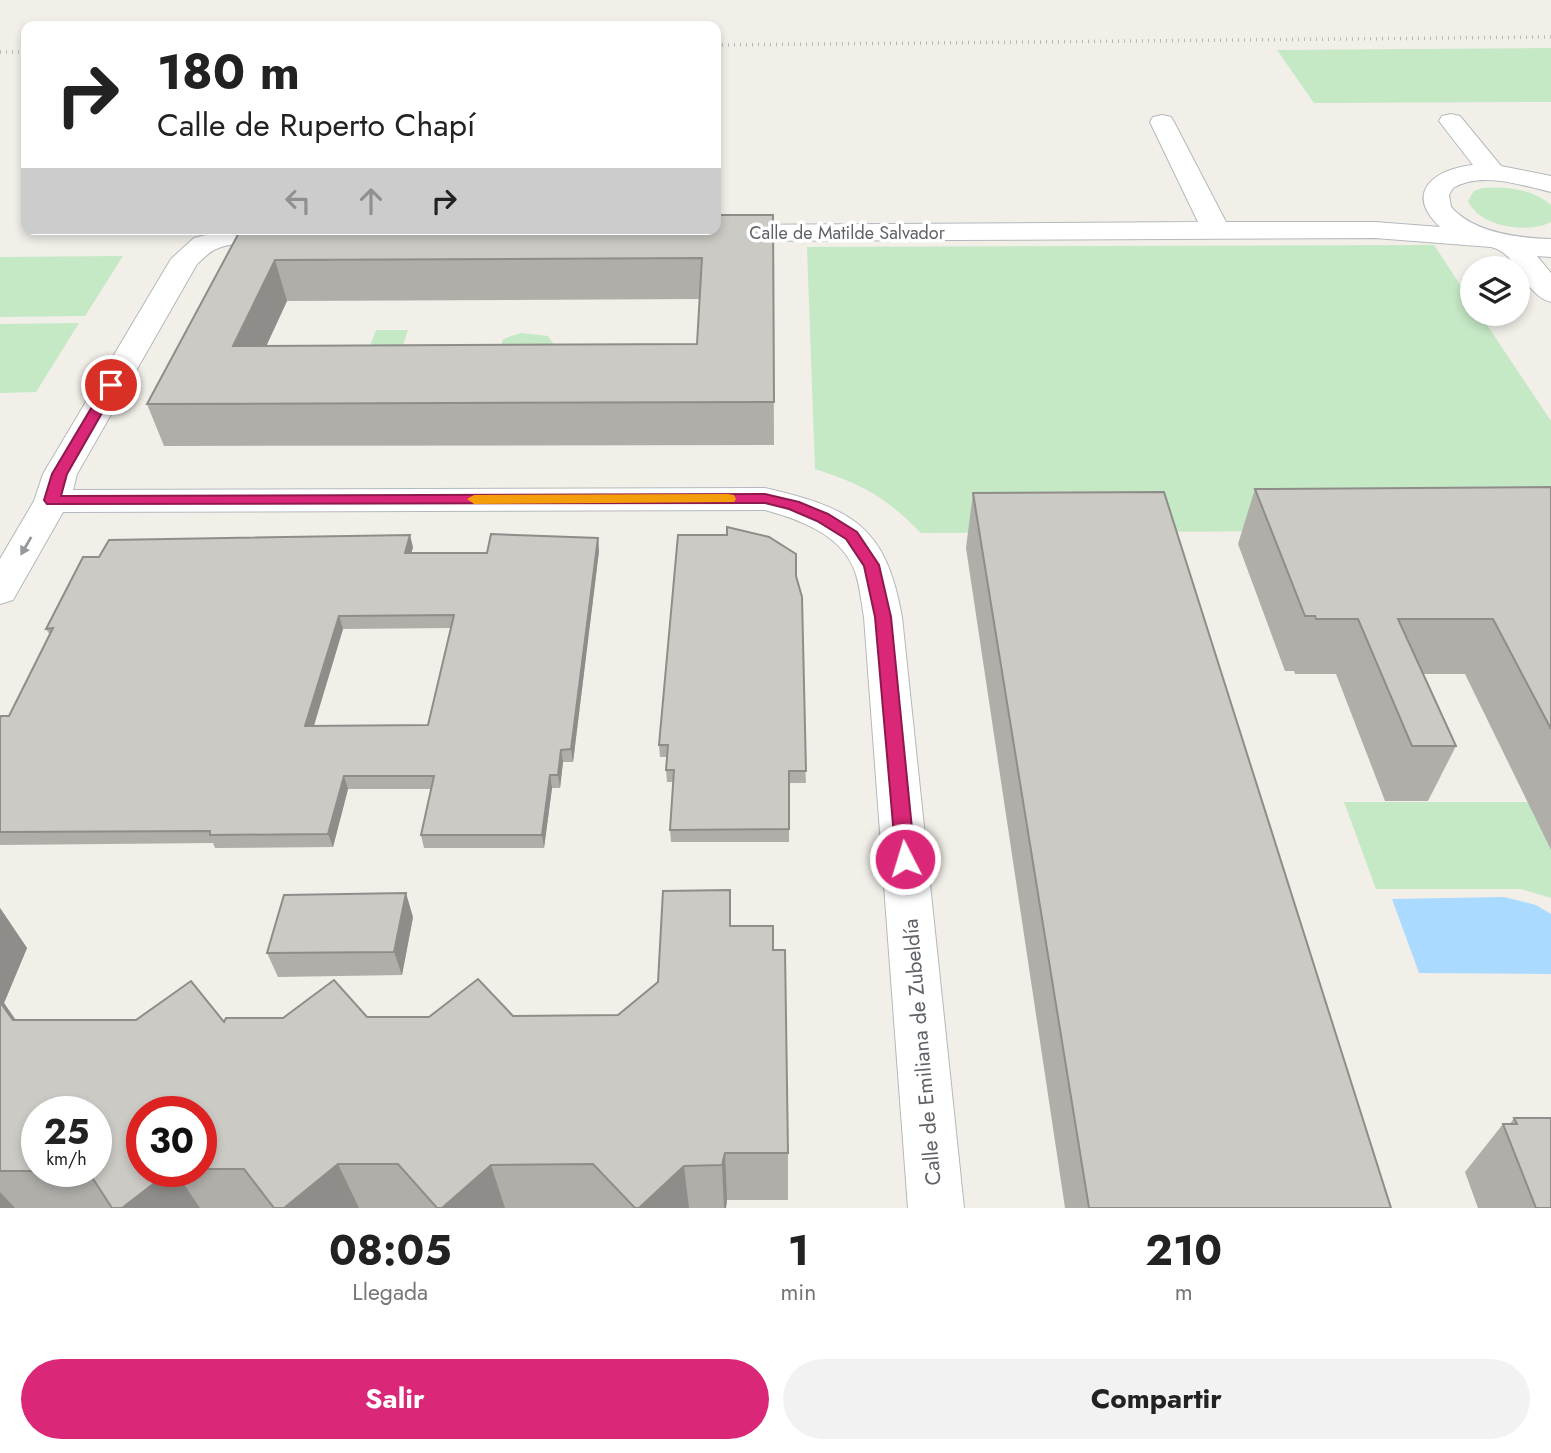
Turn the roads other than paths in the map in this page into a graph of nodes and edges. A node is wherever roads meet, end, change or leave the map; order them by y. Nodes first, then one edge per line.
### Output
1 (1451, 121) dead end
2 (1162, 122) dead end
3 (1492, 172) junction
4 (1551, 184) edge
5 (1436, 203) junction
6 (1375, 230) junction
7 (1216, 231) junction
8 (721, 233) edge
9 (315, 235) edge
10 (1503, 243) junction
11 (1551, 248) edge
12 (1551, 293) edge
13 (52, 500) junction
14 (0, 591) edge
15 (936, 1208) edge

1 - 3 street
2 - 7 street
3 - 4 street
3 - 5 street, Calle de Matilde Salvador
5 - 6 street, Calle de Matilde Salvador
5 - 10 street
6 - 7 street, Calle de Matilde Salvador
6 - 10 street, Calle de Matilde Salvador
7 - 8 street, Calle de Matilde Salvador
9 - 13 street
10 - 11 street, Calle de Matilde Salvador
10 - 12 street
13 -> 14 street
13 - 15 street, Calle de Emiliana de Zubeldía

